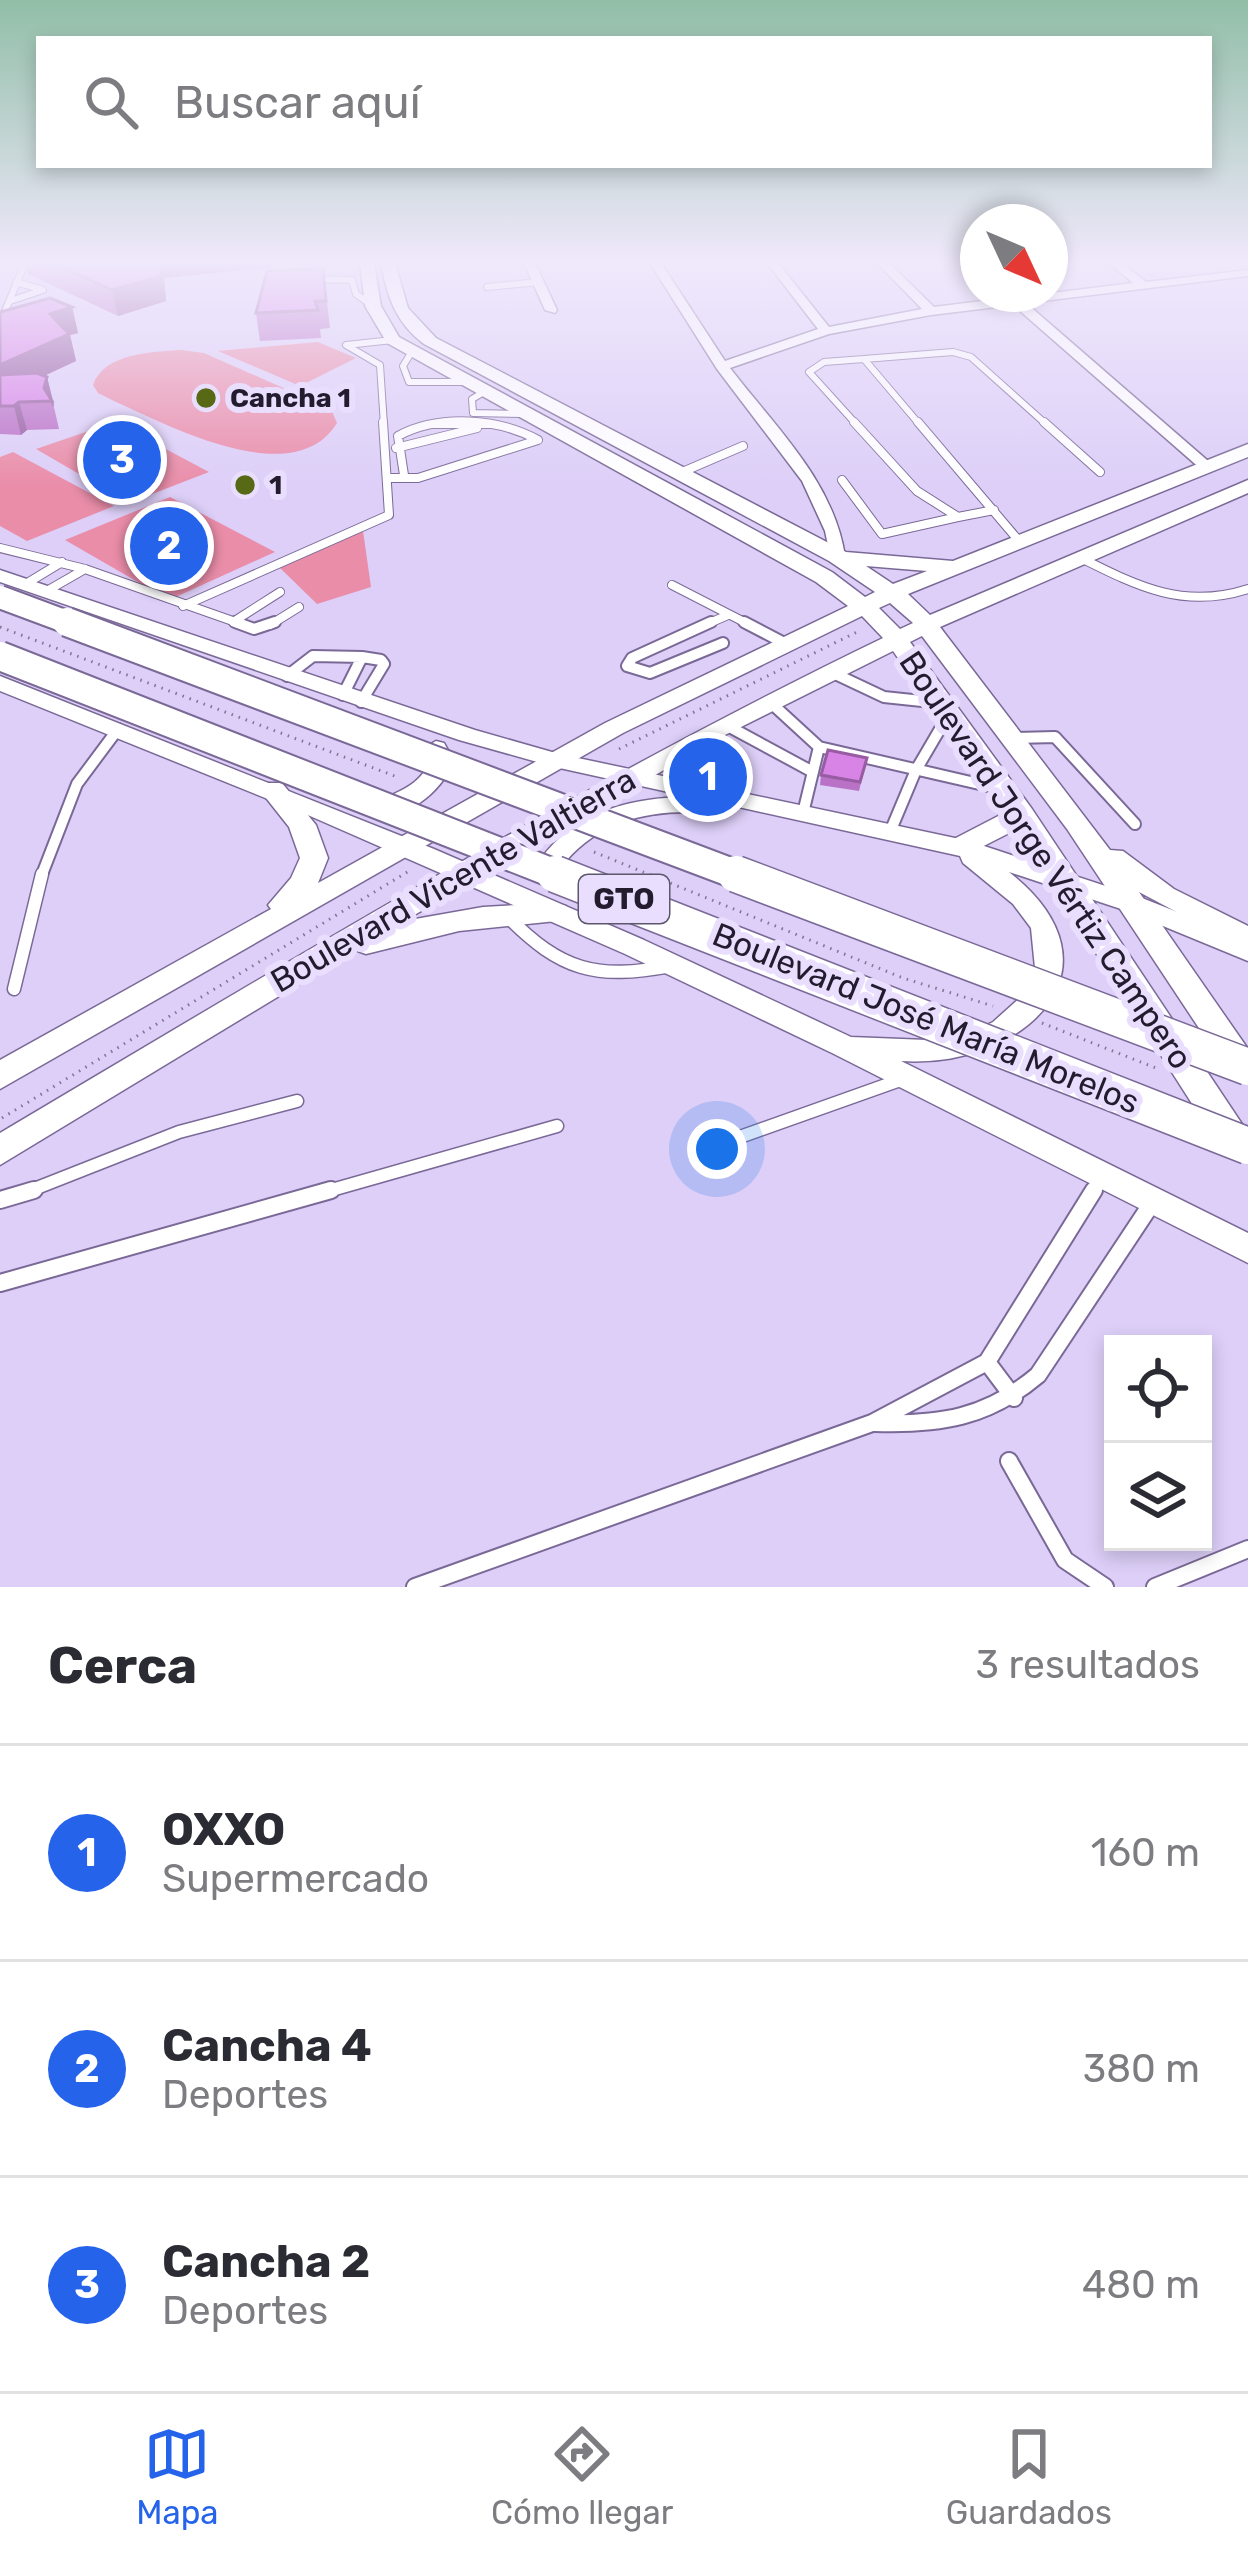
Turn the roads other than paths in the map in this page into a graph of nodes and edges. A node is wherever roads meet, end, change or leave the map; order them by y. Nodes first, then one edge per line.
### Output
1 (391, 337) edge
2 (425, 337) edge
3 (703, 337) edge
4 (808, 337) edge
5 (1057, 337) edge
6 (393, 340) junction
7 (864, 359) junction
8 (722, 366) junction
9 (527, 416) junction
10 (499, 423) junction
11 (743, 446) dead end
12 (400, 447) junction
13 (386, 450) junction
14 (1248, 450) edge
15 (1207, 467) junction
16 (1100, 472) dead end
17 (680, 473) junction
18 (404, 476) junction
19 (390, 478) junction
20 (842, 480) dead end
21 (1248, 486) edge
22 (994, 509) junction
23 (958, 517) junction
24 (770, 520) junction
25 (749, 537) junction
26 (1019, 541) junction
27 (0, 548) edge
28 (836, 556) junction
29 (1079, 557) junction
30 (62, 562) junction
31 (957, 567) junction
32 (85, 569) junction
33 (0, 576) edge
34 (672, 585) dead end
35 (1248, 589) edge
36 (23, 592) edge
37 (280, 592) dead end
38 (894, 592) junction
39 (976, 601) junction
40 (183, 606) junction
41 (864, 606) junction
42 (299, 607) dead end
43 (728, 615) junction
44 (233, 622) junction
45 (926, 626) junction
46 (898, 641) junction
47 (723, 643) dead end
48 (785, 644) junction
49 (0, 656) edge
50 (362, 657) junction
51 (954, 663) junction
52 (838, 669) junction
53 (922, 673) junction
54 (287, 676) junction
55 (0, 683) edge
56 (361, 702) junction
57 (770, 702) junction
58 (947, 708) junction
59 (118, 729) junction
60 (712, 731) junction
61 (1012, 738) junction
62 (819, 747) junction
63 (555, 760) junction
64 (916, 770) junction
65 (813, 772) junction
66 (635, 774) junction
67 (272, 789) junction
68 (1004, 789) junction
69 (726, 795) junction
70 (306, 805) junction
71 (794, 812) junction
72 (1022, 814) junction
73 (1077, 823) junction
74 (1135, 824) dead end
75 (890, 832) junction
76 (402, 846) junction
77 (960, 847) junction
78 (465, 872) junction
79 (1059, 878) junction
80 (1132, 904) junction
81 (555, 913) junction
82 (505, 914) junction
83 (249, 933) junction
84 (602, 936) junction
85 (1248, 939) edge
86 (1248, 951) edge
87 (316, 959) junction
88 (671, 966) junction
89 (14, 989) dead end
90 (842, 1045) junction
91 (1248, 1071) edge
92 (0, 1076) edge
93 (906, 1078) junction
94 (297, 1101) dead end
95 (557, 1126) dead end
96 (737, 1138) dead end
97 (1248, 1146) edge
98 (5, 1148) edge
99 (1248, 1162) edge
100 (1102, 1177) junction
101 (0, 1200) edge
102 (1152, 1202) junction
103 (1248, 1249) edge
104 (0, 1283) edge
105 (986, 1362) junction
106 (1014, 1398) junction
107 (872, 1423) junction
108 (1009, 1461) dead end
109 (1248, 1549) edge
110 (415, 1587) edge
111 (1105, 1587) edge
112 (1155, 1587) edge

1 - 6 main road, Boulevard Jorge Vértiz Campero
2 - 17 main road, Boulevard Jorge Vértiz Campero
3 - 8 street
4 - 8 street
5 - 15 street
6 - 9 main road, Boulevard Jorge Vértiz Campero
6 - 13 lane
7 - 16 lane
7 - 22 lane
7 - 23 lane
8 - 28 street
9 - 10 lane
9 - 25 main road, Boulevard Jorge Vértiz Campero
10 - 12 lane
10 - 12 lane
10 - 18 lane
11 - 17 lane
12 - 13 lane
12 - 18 lane
13 - 19 lane
14 - 15 main road, Boulevard Vicente Valtierra
15 - 26 main road, Boulevard Vicente Valtierra
17 - 24 main road, Boulevard Jorge Vértiz Campero
18 - 19 lane
19 - 40 lane
20 - 23 lane
21 - 29 main road, Boulevard Vicente Valtierra
22 - 23 lane
22 - 26 lane
24 - 25 main road
24 - 28 main road, Boulevard Jorge Vértiz Campero
25 - 41 main road, Boulevard Jorge Vértiz Campero
26 - 31 main road, Boulevard Vicente Valtierra
27 - 30 lane
28 - 31 main road
28 - 38 main road, Boulevard Jorge Vértiz Campero
29 - 35 lane
29 - 39 main road, Boulevard Vicente Valtierra
30 - 32 lane
30 - 36 lane
31 - 38 main road, Boulevard Vicente Valtierra
32 - 36 lane
32 - 40 lane
33 - 36 street
34 - 43 lane
36 - 54 street
36 - 91 main road, Boulevard José María Morelos / GTO, bridge
37 - 44 lane
38 - 41 main road, Boulevard Vicente Valtierra
38 - 45 main road, Boulevard Jorge Vértiz Campero
39 - 45 main road, Boulevard Vicente Valtierra
39 - 51 main road
40 - 44 lane
41 - 46 main road, Boulevard Jorge Vértiz Campero
41 - 48 main road, Boulevard Vicente Valtierra
42 - 44 lane
43 - 47 lane
43 - 48 lane
45 - 46 main road, Boulevard Vicente Valtierra
45 - 51 main road, Boulevard Jorge Vértiz Campero
46 - 52 main road, Boulevard Vicente Valtierra
46 - 53 main road, Boulevard Jorge Vértiz Campero
48 - 63 main road, Boulevard Vicente Valtierra
49 - 97 main road, Boulevard José María Morelos / GTO, bridge
50 - 54 lane
50 - 56 lane
50 - 56 lane
51 - 61 main road, Boulevard Jorge Vértiz Campero
52 - 53 main road
52 - 57 main road, Boulevard Vicente Valtierra
52 - 58 lane
53 - 58 main road, Boulevard Jorge Vértiz Campero
54 - 56 street
55 - 59 street
56 - 63 street
56 - 70 street
57 - 60 main road, Boulevard Vicente Valtierra
57 - 62 lane
58 - 64 lane
58 - 68 main road, Boulevard Jorge Vértiz Campero
59 - 67 street
59 - 89 lane
60 - 65 lane
60 - 66 main road, Boulevard Vicente Valtierra
60 - 69 main road
61 - 73 main road, Boulevard Jorge Vértiz Campero
61 - 74 lane
62 - 64 lane
62 - 65 lane
63 - 66 street
63 - 76 main road, Boulevard Vicente Valtierra
64 - 68 lane
64 - 75 lane
65 - 71 lane
66 - 69 street
66 - 78 main road, Boulevard Vicente Valtierra
67 - 70 street
67 - 83 main road
68 - 72 main road, Boulevard Jorge Vértiz Campero
69 - 71 street
70 - 76 street
71 - 75 street
71 - 84 street
72 - 77 main road
72 - 79 main road, Boulevard Jorge Vértiz Campero
73 - 80 main road, Boulevard Jorge Vértiz Campero
73 - 85 main road
75 - 77 street
76 - 78 street
76 - 83 main road, Boulevard Vicente Valtierra
77 - 79 street
77 - 90 street
78 - 81 street
78 - 87 main road, Boulevard Vicente Valtierra
79 - 80 street
79 - 99 main road, Boulevard Jorge Vértiz Campero
80 - 86 street
80 - 91 main road, Boulevard Jorge Vértiz Campero
81 - 82 main road
81 - 84 street
82 - 87 main road
82 - 88 lane
83 - 92 main road, Boulevard Vicente Valtierra
84 - 88 street
87 - 98 main road, Boulevard Vicente Valtierra
88 - 90 street
90 - 93 street
93 - 96 lane
93 - 100 street
94 - 101 lane
95 - 104 lane
100 - 102 street
100 - 105 lane
102 - 103 street
102 - 106 lane
105 - 106 lane
105 - 107 lane
106 - 107 lane
107 - 110 lane
108 - 111 lane
109 - 112 lane

